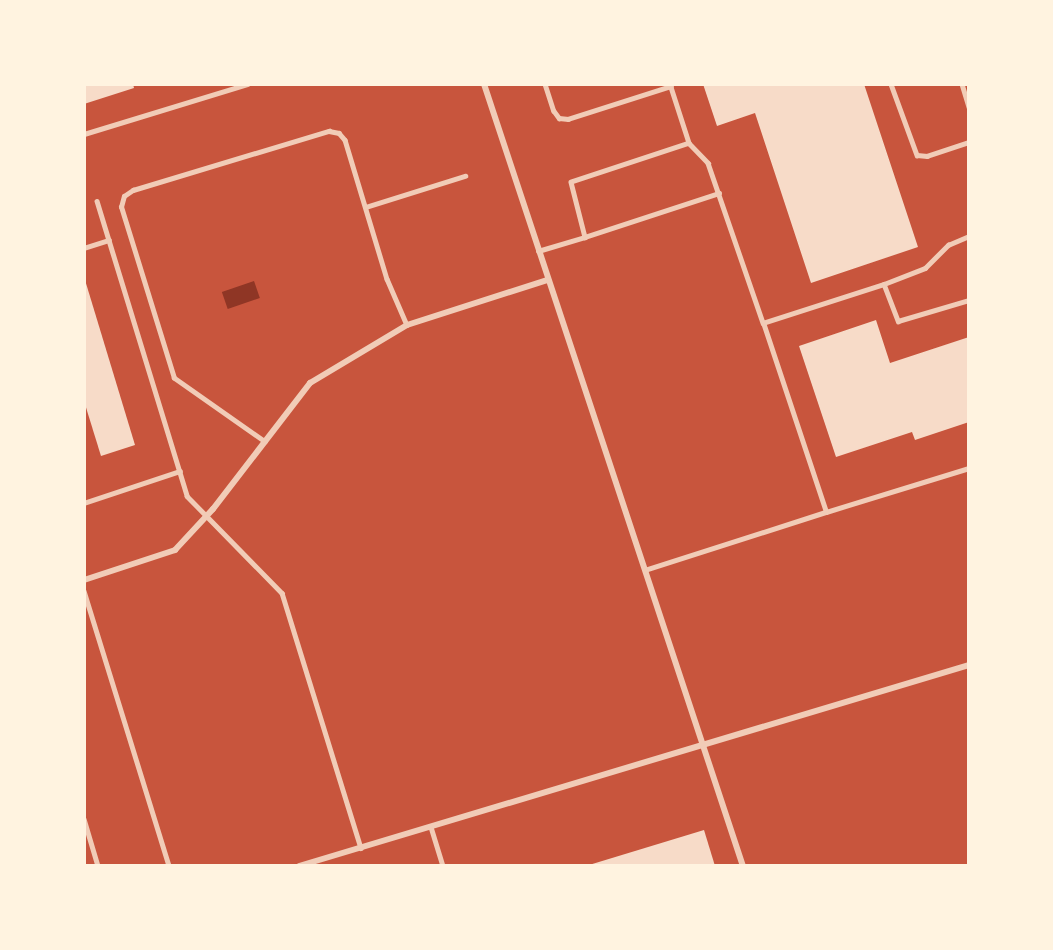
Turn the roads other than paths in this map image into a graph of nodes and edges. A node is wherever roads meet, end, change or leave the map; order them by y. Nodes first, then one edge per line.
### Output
1 (248, 84) edge
2 (484, 84) edge
3 (545, 84) edge
4 (891, 84) edge
5 (962, 84) edge
6 (670, 85) edge
7 (969, 107) edge
8 (84, 134) edge
9 (689, 142) junction
10 (969, 142) edge
11 (465, 176) dead end
12 (719, 193) junction
13 (97, 201) dead end
14 (366, 207) junction
15 (969, 236) edge
16 (585, 237) junction
17 (109, 240) junction
18 (84, 248) edge
19 (538, 251) junction
20 (547, 280) junction
21 (884, 284) junction
22 (969, 300) edge
23 (763, 323) junction
24 (407, 325) junction
25 (265, 442) junction
26 (969, 468) edge
27 (180, 471) junction
28 (84, 503) edge
29 (826, 512) junction
30 (207, 516) junction
31 (645, 570) junction
32 (84, 580) edge
33 (84, 591) edge
34 (969, 665) edge
35 (704, 746) junction
36 (84, 819) edge
37 (431, 827) junction
38 (361, 848) junction
39 (98, 866) edge
40 (169, 866) edge
41 (299, 866) edge
42 (443, 866) edge
43 (743, 866) edge

1 - 8 lane
2 - 19 street
3 - 6 lane
4 - 10 lane
5 - 7 lane
6 - 9 lane
9 - 12 lane
9 - 16 lane
11 - 14 lane
12 - 16 lane
12 - 23 lane
13 - 17 lane
14 - 24 lane
14 - 25 lane
15 - 21 lane
16 - 19 lane
17 - 18 lane
17 - 27 lane
19 - 20 street
20 - 24 street
20 - 31 street
21 - 22 lane
21 - 23 lane
23 - 29 lane
24 - 25 street
25 - 30 street
26 - 29 lane
27 - 28 lane
27 - 30 lane
29 - 31 lane
30 - 32 street
30 - 38 lane
31 - 35 street
33 - 40 lane
34 - 35 street
35 - 37 street
35 - 43 street
36 - 39 lane
37 - 38 street
37 - 42 lane
38 - 41 street

